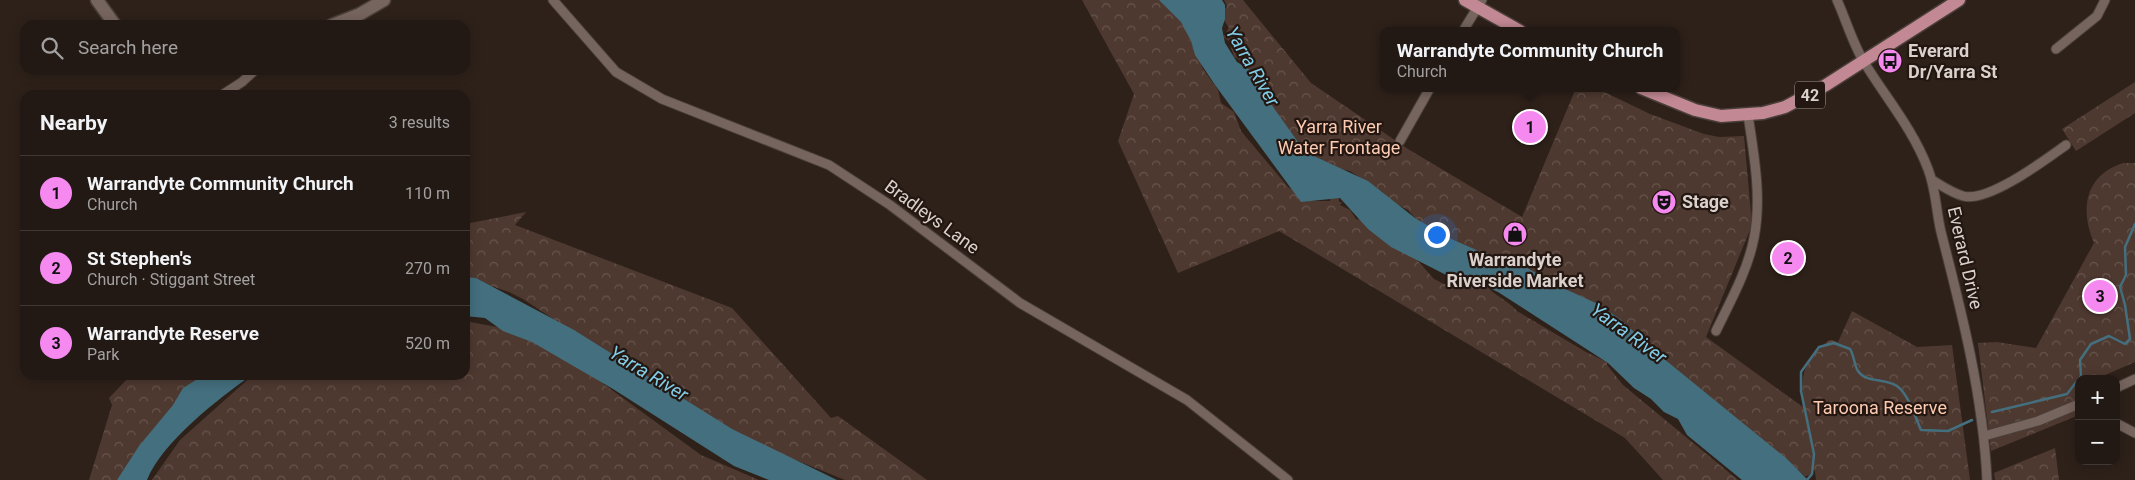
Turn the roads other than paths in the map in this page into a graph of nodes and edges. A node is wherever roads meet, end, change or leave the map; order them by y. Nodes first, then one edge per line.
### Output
1 (97, 0) edge
2 (384, 0) edge
3 (552, 0) edge
4 (1465, 0) edge
5 (1837, 0) edge
6 (1959, 0) edge
7 (2105, 0) edge
8 (1479, 4) edge
9 (111, 20) edge
10 (345, 20) edge
11 (1465, 27) edge
12 (1514, 27) edge
13 (2056, 49) dead end
14 (1863, 61) junction
15 (250, 75) edge
16 (230, 90) edge
17 (1428, 92) edge
18 (1651, 92) edge
19 (1748, 115) junction
20 (1400, 141) dead end
21 (2066, 145) dead end
22 (1932, 180) junction
23 (1716, 331) dead end
24 (2135, 379) edge
25 (2120, 386) edge
26 (2075, 406) edge
27 (2120, 425) edge
28 (2135, 433) edge
29 (1984, 436) junction
30 (1288, 480) edge
31 (1987, 480) edge

1 - 9 main road
2 - 10 main road
3 - 30 street, Bradleys Lane
4 - 8 main road
5 - 14 street, Everard Drive
6 - 14 main road, 42
7 - 13 street
8 - 11 street
8 - 12 main road
14 - 19 main road, 42
14 - 22 street, Everard Drive
15 - 16 street
17 - 20 street
18 - 19 main road, 42
19 - 23 street
21 - 22 street
22 - 29 street, Everard Drive
24 - 25 street
26 - 29 street
27 - 28 street
29 - 31 street, Everard Drive

